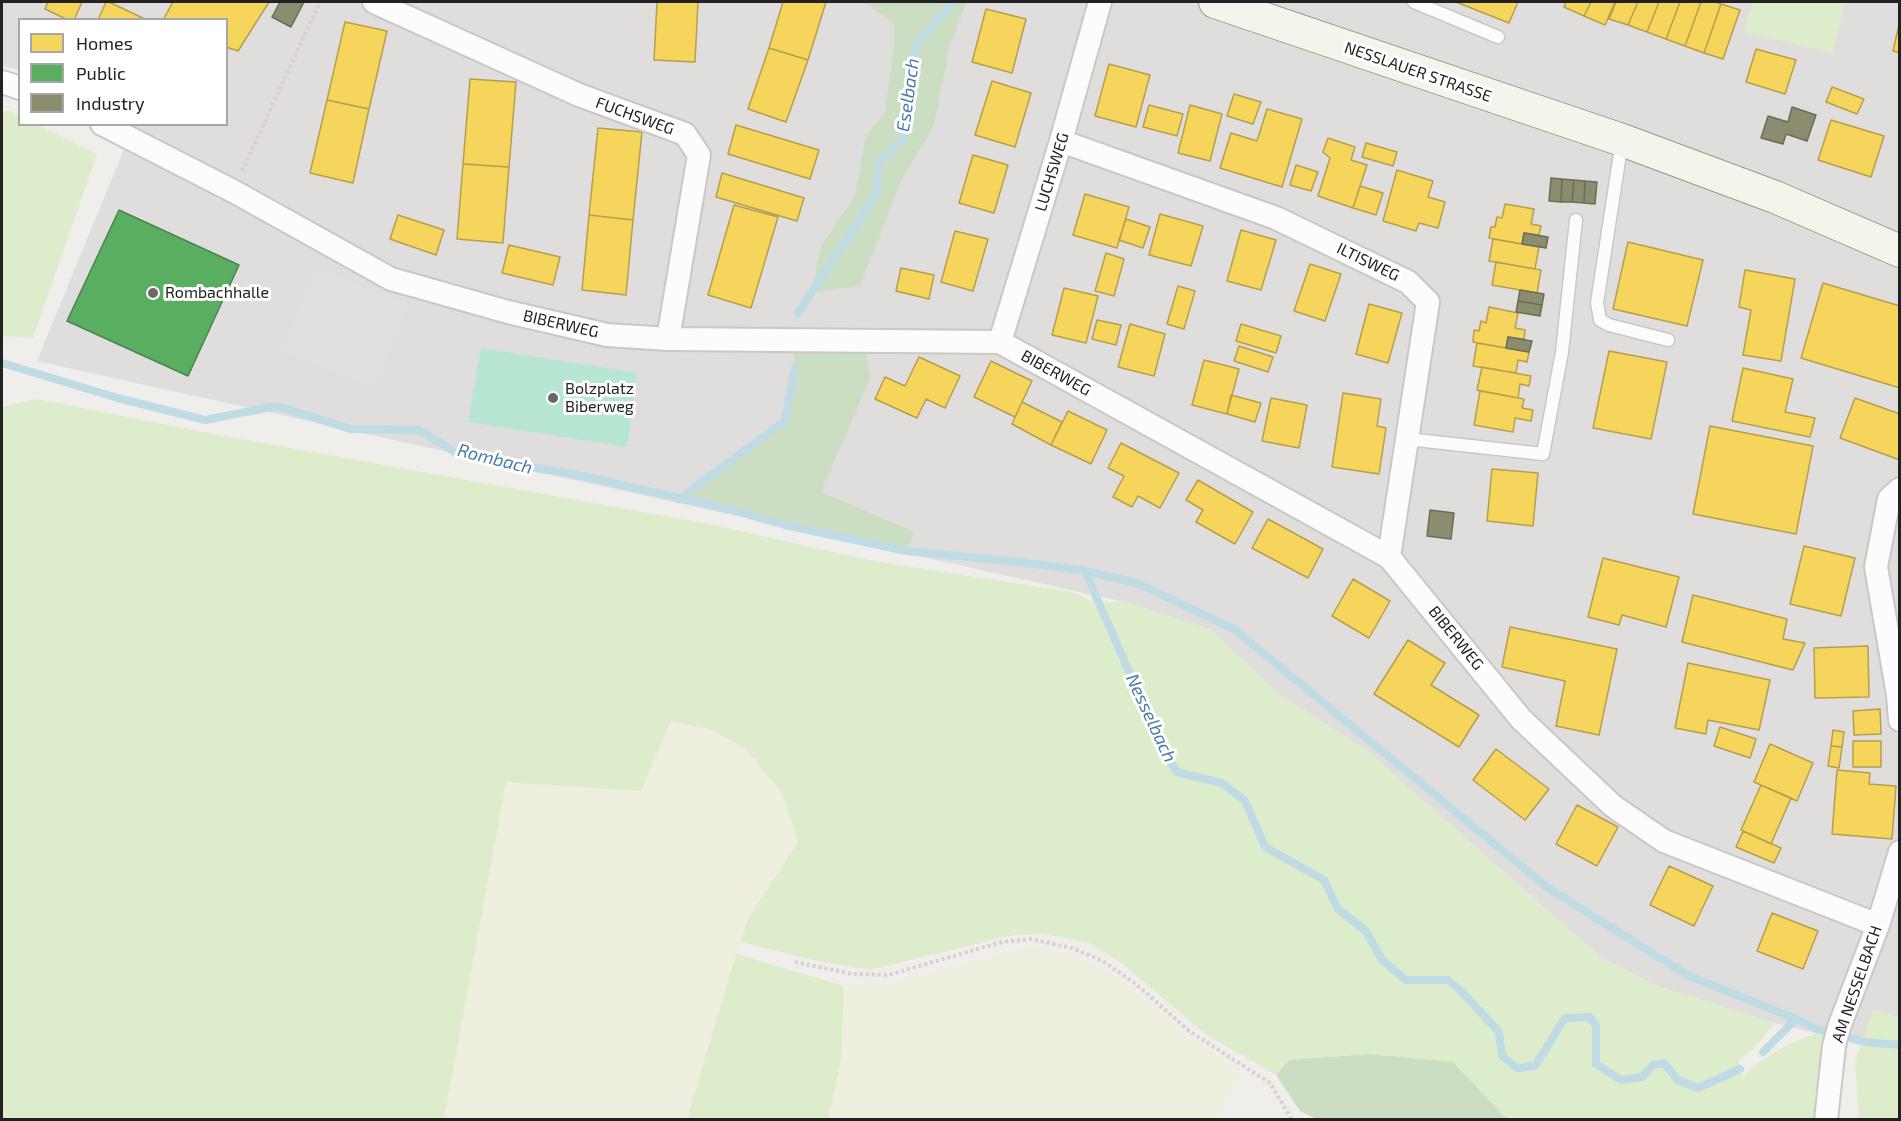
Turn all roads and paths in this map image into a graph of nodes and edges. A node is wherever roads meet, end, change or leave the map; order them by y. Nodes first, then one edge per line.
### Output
1 (320, 2) edge
2 (1100, 2) edge
3 (1215, 2) edge
4 (1421, 3) edge
5 (387, 4) edge
6 (1498, 37) dead end
7 (2, 82) edge
8 (18, 87) edge
9 (106, 126) edge
10 (1622, 140) junction
11 (1061, 141) junction
12 (233, 191) junction
13 (1576, 220) dead end
14 (1899, 251) edge
15 (668, 339) junction
16 (1668, 340) dead end
17 (1000, 342) junction
18 (1407, 439) junction
19 (1899, 489) edge
20 (1389, 557) junction
21 (1899, 720) edge
22 (1899, 852) edge
23 (1878, 925) junction
24 (795, 962) dead end
25 (1292, 1119) edge
26 (1826, 1119) edge

1 - 12 path
2 - 11 street, LUCHSWEG
3 - 10 main road, NESSLAUER STRASSE
4 - 6 lane
5 - 15 street, FUCHSWEG
7 - 8 street
9 - 12 street, BIBERWEG
10 - 14 main road, NESSLAUER STRASSE
10 - 16 lane
11 - 17 street, LUCHSWEG
11 - 18 street, ILTISWEG
12 - 15 street, BIBERWEG
13 - 18 lane
15 - 17 street, BIBERWEG
17 - 20 street, BIBERWEG
18 - 20 street, ILTISWEG
19 - 21 street
20 - 23 street, BIBERWEG
22 - 23 street, AM NESSELBACH
23 - 26 street, AM NESSELBACH
24 - 25 path

